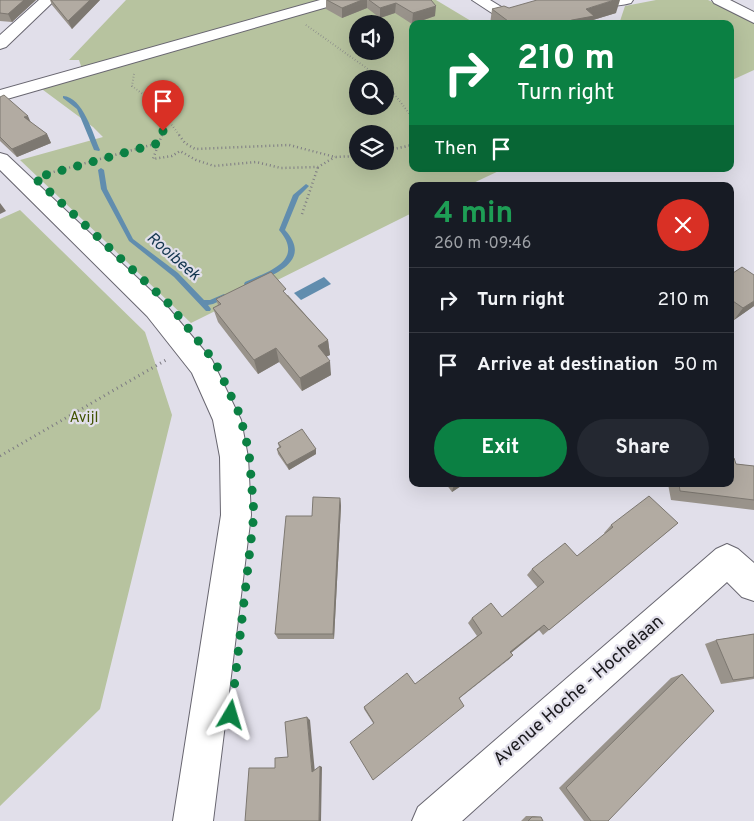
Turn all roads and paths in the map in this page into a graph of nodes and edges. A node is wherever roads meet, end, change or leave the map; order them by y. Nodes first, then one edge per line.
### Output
1 (48, 0) edge
2 (479, 0) edge
3 (626, 0) edge
4 (719, 0) edge
5 (552, 1) edge
6 (329, 2) edge
7 (754, 18) edge
8 (0, 44) edge
9 (369, 70) edge
10 (141, 71) dead end
11 (394, 94) edge
12 (0, 96) edge
13 (409, 113) edge
14 (168, 120) junction
15 (159, 143) junction
16 (409, 146) edge
17 (394, 148) edge
18 (349, 156) edge
19 (335, 157) junction
20 (0, 158) edge
21 (318, 167) junction
22 (25, 182) junction
23 (302, 214) dead end
24 (169, 358) dead end
25 (0, 456) edge
26 (754, 585) edge
27 (193, 821) edge
28 (432, 821) edge

1 - 8 street
2 - 5 street
3 - 5 street
4 - 7 street
6 - 9 path
6 - 12 street
10 - 14 path
11 - 13 path
14 - 15 path
14 - 19 path
15 - 21 path
15 - 22 path
16 - 17 path
18 - 19 path
19 - 21 path
20 - 22 street
21 - 23 path
22 - 27 street
24 - 25 path
26 - 28 street, Avenue Hoche - Hochelaan

